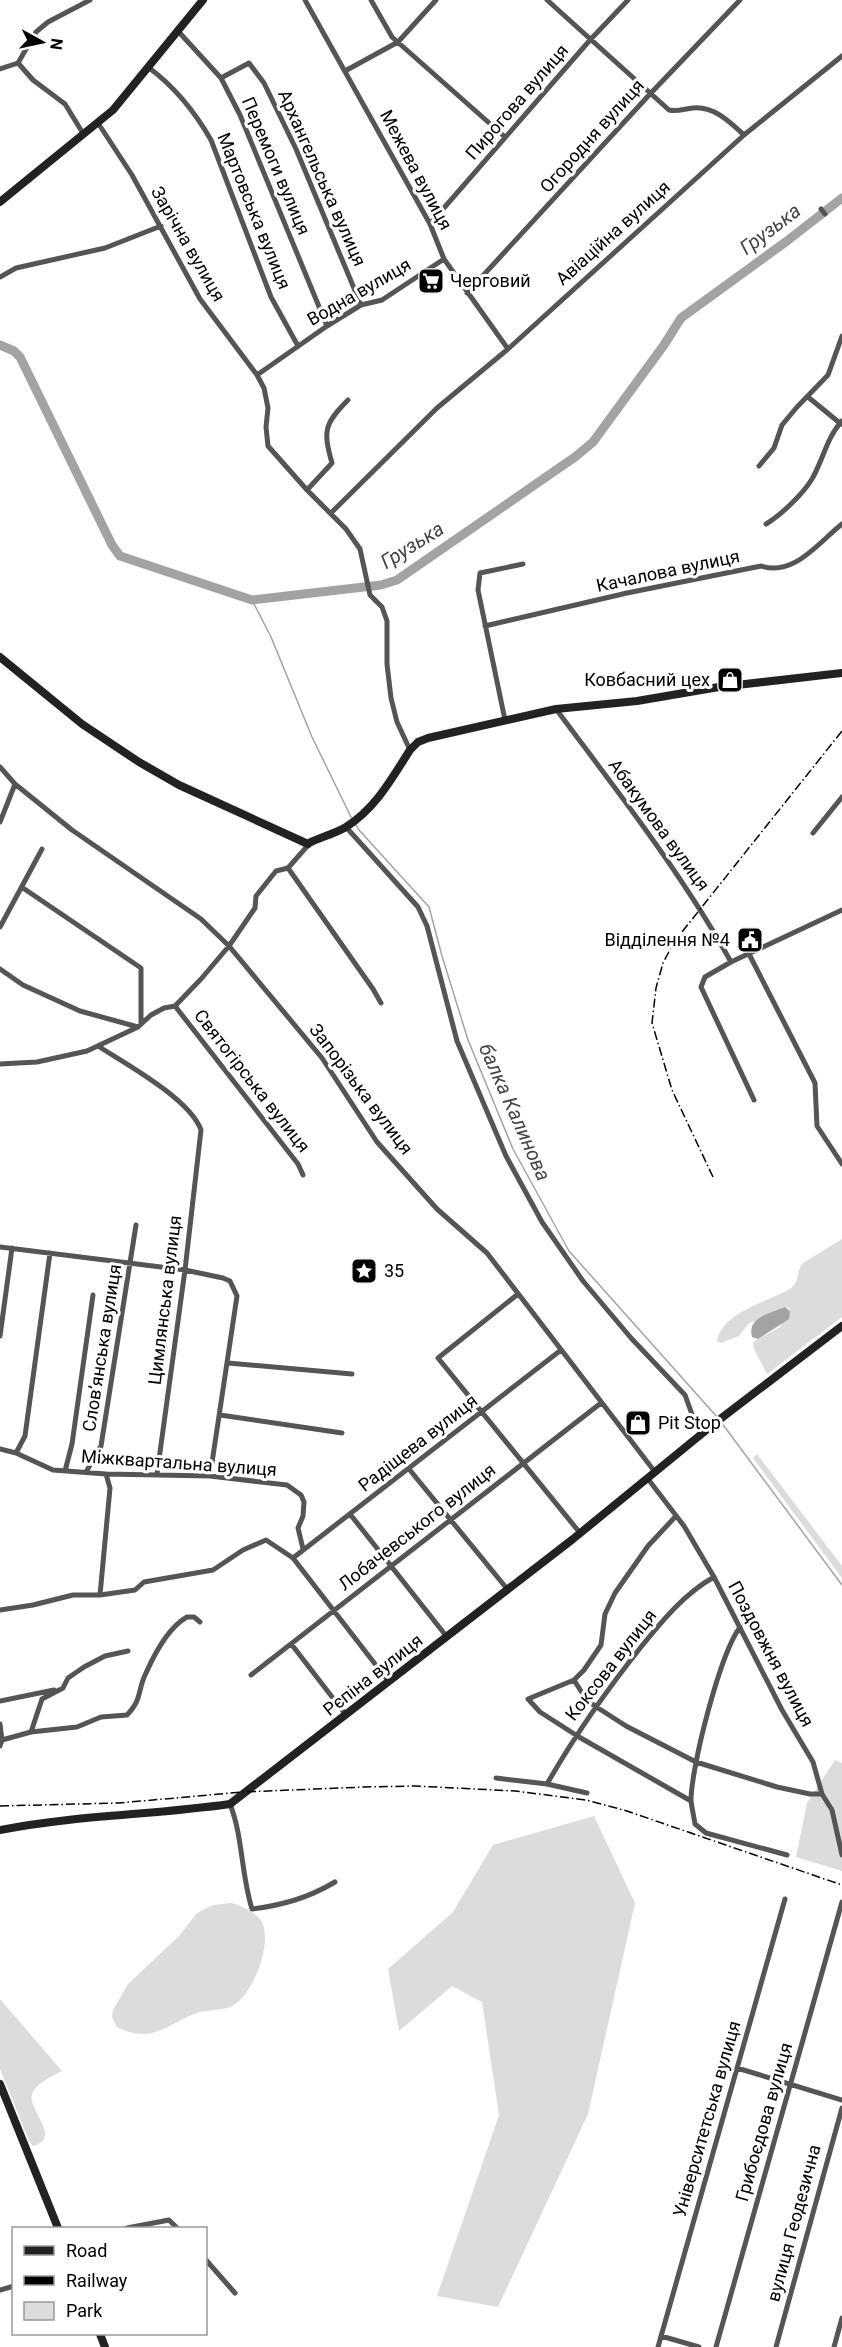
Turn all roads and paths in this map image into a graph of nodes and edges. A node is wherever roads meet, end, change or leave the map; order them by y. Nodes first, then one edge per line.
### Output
1 (90, 0) edge
2 (203, 0) edge
3 (304, 0) edge
4 (371, 0) edge
5 (436, 0) edge
6 (547, 0) edge
7 (628, 0) edge
8 (740, 0) edge
9 (177, 30) junction
10 (590, 40) junction
11 (398, 42) junction
12 (842, 56) edge
13 (18, 63) junction
14 (148, 67) junction
15 (0, 69) edge
16 (345, 71) junction
17 (221, 78) junction
18 (650, 94) junction
19 (98, 123) junction
20 (84, 135) junction
21 (744, 135) junction
22 (506, 137) junction
23 (0, 202) edge
24 (430, 224) junction
25 (161, 226) junction
26 (444, 259) junction
27 (0, 277) edge
28 (467, 293) junction
29 (361, 305) junction
30 (327, 326) junction
31 (842, 336) edge
32 (298, 346) junction
33 (508, 349) junction
34 (257, 375) junction
35 (808, 397) junction
36 (348, 400) dead end
37 (841, 423) edge
38 (759, 466) dead end
39 (307, 490) junction
40 (331, 513) junction
41 (766, 524) dead end
42 (842, 524) edge
43 (523, 564) dead end
44 (485, 626) junction
45 (0, 657) edge
46 (842, 673) edge
47 (556, 709) junction
48 (505, 720) junction
49 (411, 750) junction
50 (0, 766) edge
51 (15, 784) junction
52 (842, 797) edge
53 (0, 822) edge
54 (346, 827) junction
55 (813, 833) dead end
56 (310, 843) junction
57 (42, 849) dead end
58 (288, 868) junction
59 (23, 888) junction
60 (842, 910) edge
61 (0, 927) edge
62 (228, 946) junction
63 (748, 954) junction
64 (731, 962) junction
65 (0, 969) edge
66 (381, 1003) dead end
67 (175, 1006) junction
68 (140, 1026) junction
69 (98, 1046) junction
70 (0, 1064) edge
71 (754, 1100) dead end
72 (842, 1164) edge
73 (303, 1175) dead end
74 (136, 1225) dead end
75 (0, 1247) edge
76 (12, 1248) junction
77 (50, 1253) junction
78 (130, 1264) junction
79 (185, 1270) junction
80 (518, 1294) junction
81 (93, 1295) dead end
82 (842, 1326) edge
83 (0, 1336) edge
84 (561, 1350) junction
85 (228, 1363) junction
86 (352, 1374) dead end
87 (601, 1403) junction
88 (483, 1411) junction
89 (220, 1415) junction
90 (705, 1433) junction
91 (342, 1434) dead end
92 (0, 1449) edge
93 (16, 1453) junction
94 (523, 1463) junction
95 (409, 1469) junction
96 (65, 1471) junction
97 (86, 1472) junction
98 (655, 1473) junction
99 (106, 1474) junction
100 (157, 1474) junction
101 (210, 1476) junction
102 (648, 1479) junction
103 (350, 1514) junction
104 (676, 1516) junction
105 (450, 1521) junction
106 (580, 1533) junction
107 (303, 1550) junction
108 (293, 1558) junction
109 (392, 1565) junction
110 (714, 1577) junction
111 (508, 1590) junction
112 (100, 1595) junction
113 (0, 1610) edge
114 (333, 1611) junction
115 (200, 1622) dead end
116 (740, 1627) junction
117 (447, 1637) junction
118 (292, 1645) junction
119 (128, 1651) dead end
120 (251, 1675) dead end
121 (574, 1680) junction
122 (389, 1682) junction
123 (63, 1688) junction
124 (0, 1701) edge
125 (595, 1706) junction
126 (346, 1715) junction
127 (0, 1724) edge
128 (31, 1732) junction
129 (576, 1735) junction
130 (1, 1743) edge
131 (696, 1762) junction
132 (496, 1778) dead end
133 (547, 1784) junction
134 (587, 1793) dead end
135 (822, 1794) junction
136 (691, 1801) junction
137 (230, 1803) junction
138 (0, 1830) edge
139 (787, 1855) dead end
140 (842, 1855) edge
141 (335, 1882) dead end
142 (785, 1899) dead end
143 (842, 1903) edge
144 (737, 2068) junction
145 (0, 2084) edge
146 (790, 2084) junction
147 (842, 2100) edge
148 (842, 2108) edge
149 (57, 2227) edge
150 (136, 2227) edge
151 (175, 2227) edge
152 (207, 2261) edge
153 (235, 2293) dead end
154 (842, 2318) edge
155 (662, 2336) junction
156 (658, 2347) edge
157 (699, 2347) edge
158 (716, 2347) edge
159 (776, 2347) edge
160 (834, 2347) edge

1 - 13 street
2 - 9 street
3 - 16 street, Межева вулиця
4 - 11 street
5 - 11 street
6 - 10 street
7 - 10 street, Пирогова вулиця
8 - 18 street, Огородня вулиця
9 - 14 street
9 - 17 street, Перемоги вулиця
10 - 18 street
10 - 22 street, Пирогова вулиця
11 - 16 street
11 - 22 street
12 - 21 street, Авіаційна вулиця
13 - 15 street
13 - 20 street
14 - 19 street
14 - 32 street, Мартовська вулиця
16 - 24 street, Межева вулиця
17 - 29 street, Архангельська вулиця
17 - 30 street, Перемоги вулиця
18 - 21 street
18 - 28 street, Огородня вулиця
19 - 20 street
19 - 25 street, Зарічна вулиця
20 - 23 street
21 - 33 street, Авіаційна вулиця
22 - 24 street, Пирогова вулиця
24 - 26 street, Межева вулиця
25 - 27 street
25 - 34 street, Зарічна вулиця
26 - 28 street, Межева вулиця
26 - 29 street, Водна вулиця
28 - 33 street, Межева вулиця
29 - 30 street, Водна вулиця
30 - 32 street, Водна вулиця
31 - 35 street
32 - 34 street, Водна вулиця
33 - 40 street, Авіаційна вулиця
34 - 39 street
35 - 37 street
35 - 38 street
36 - 39 street
37 - 41 street
39 - 40 street
40 - 49 street
42 - 44 street, Качалова вулиця
43 - 44 street
44 - 48 street
45 - 56 street
46 - 47 street
47 - 48 street
47 - 64 street, Абакумова вулиця
48 - 49 street
49 - 54 street
50 - 51 street, Запорізька вулиця
51 - 53 street
51 - 62 street, Запорізька вулиця
52 - 55 street
54 - 56 street
54 - 90 street
56 - 58 street
57 - 59 street
58 - 62 street
58 - 66 street
59 - 61 street
59 - 68 street
60 - 63 street
62 - 67 street
62 - 80 street, Запорізька вулиця
63 - 64 street
63 - 72 street
64 - 71 street
65 - 68 street
67 - 68 street
67 - 73 street, Святогірська вулиця
68 - 69 street
69 - 70 street
69 - 79 street, Цимлянська вулиця
74 - 78 street, Слов’янська вулиця
75 - 76 street
76 - 77 street
76 - 83 street
77 - 78 street
77 - 93 street
78 - 79 street
78 - 97 street, Слов’янська вулиця
79 - 85 street
79 - 100 street, Цимлянська вулиця
80 - 84 street, Запорізька вулиця
80 - 88 street
81 - 96 street
82 - 90 street, Рєпіна вулиця
84 - 87 street, Запорізька вулиця
84 - 88 street, Радіщева вулиця
85 - 86 street
85 - 89 street
87 - 94 street, Лобачевського вулиця
87 - 98 street, Запорізька вулиця
88 - 94 street
88 - 95 street, Радіщева вулиця
89 - 91 street
89 - 101 street
90 - 98 street, Рєпіна вулиця
92 - 93 street, Міжквартальна вулиця
93 - 96 street, Міжквартальна вулиця
94 - 105 street, Лобачевського вулиця
94 - 106 street
95 - 103 street, Радіщева вулиця
95 - 105 street
96 - 97 street, Міжквартальна вулиця
97 - 99 street, Міжквартальна вулиця
98 - 102 street, Рєпіна вулиця
99 - 100 street, Міжквартальна вулиця
99 - 112 street
100 - 101 street, Міжквартальна вулиця
101 - 107 street, Міжквартальна вулиця
102 - 104 street, Поздовжня вулиця
102 - 106 street, Рєпіна вулиця
103 - 107 street, Радіщева вулиця
103 - 109 street
104 - 110 street, Поздовжня вулиця
104 - 121 street
105 - 109 street, Лобачевського вулиця
105 - 111 street
106 - 111 street, Рєпіна вулиця
107 - 108 street, Радіщева вулиця
108 - 112 street
108 - 114 street
109 - 114 street, Лобачевського вулиця
109 - 117 street
110 - 116 street, Поздовжня вулиця
110 - 125 street, Коксова вулиця
111 - 117 street, Рєпіна вулиця
112 - 113 street
114 - 118 street, Лобачевського вулиця
114 - 122 street
115 - 128 street
116 - 131 street
116 - 135 street, Поздовжня вулиця
117 - 122 street, Рєпіна вулиця
118 - 120 street, Лобачевського вулиця
118 - 126 street
119 - 123 street
121 - 125 street
121 - 129 street
122 - 126 street, Рєпіна вулиця
123 - 124 street
123 - 128 street
125 - 129 street, Коксова вулиця
125 - 131 street
126 - 137 street, Рєпіна вулиця
127 - 130 street
128 - 130 street
129 - 133 street, Коксова вулиця
129 - 136 street
131 - 135 street
131 - 136 street
132 - 133 street
133 - 134 street
135 - 140 street, Поздовжня вулиця
136 - 139 street
137 - 138 street, Рєпіна вулиця
137 - 141 street
142 - 144 street, Університетська вулиця
143 - 146 street, Грибоєдова вулиця
144 - 146 street
144 - 155 street, Університетська вулиця
145 - 149 street
146 - 147 street
146 - 158 street, Грибоєдова вулиця
148 - 159 street, вулиця Геодезична
150 - 151 street
152 - 153 street
154 - 160 street
155 - 156 street, Університетська вулиця
155 - 157 street

